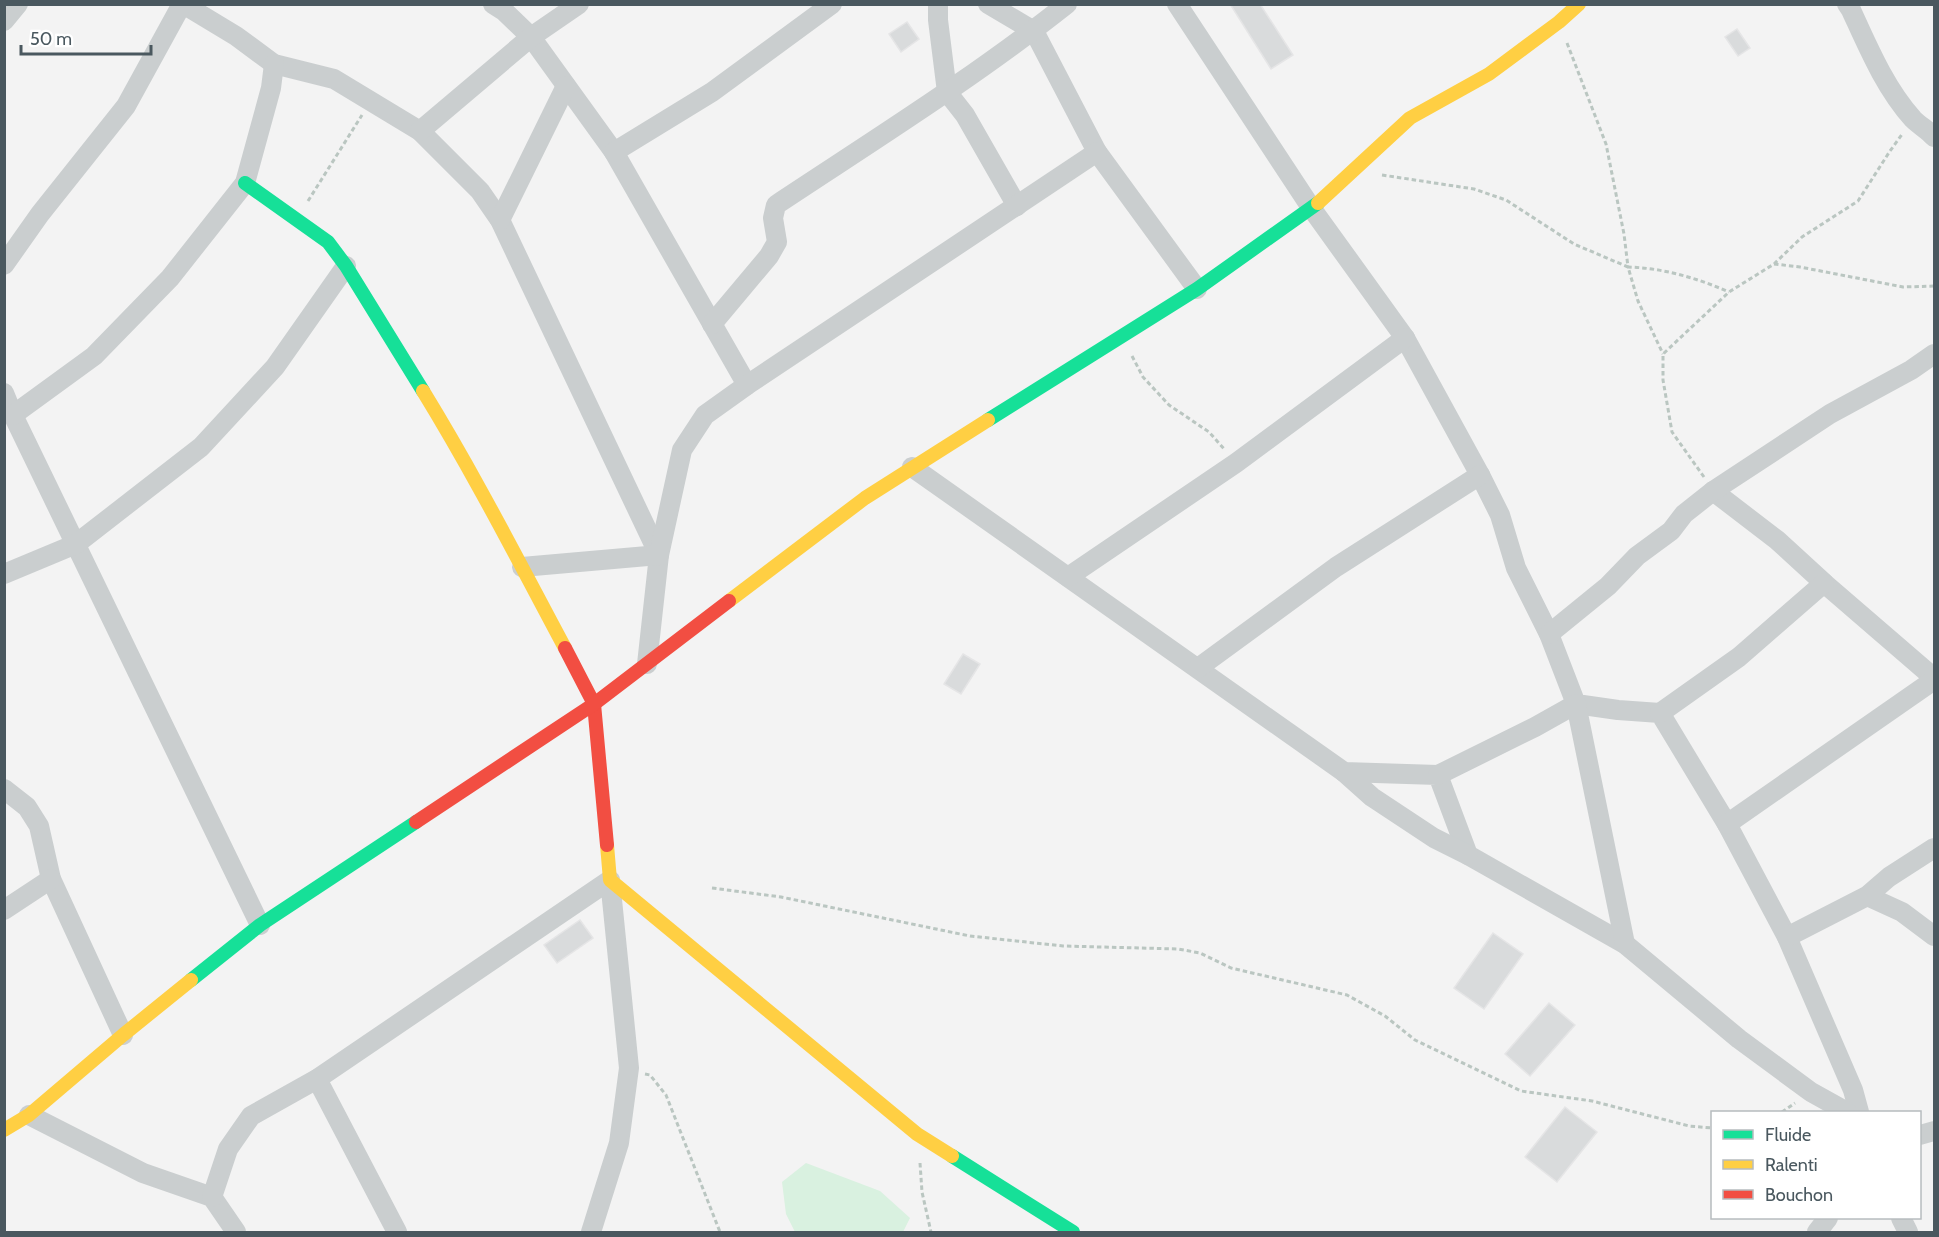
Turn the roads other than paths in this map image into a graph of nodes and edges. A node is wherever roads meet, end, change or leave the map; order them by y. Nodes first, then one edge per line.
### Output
1 (18, 4) edge
2 (183, 4) edge
3 (579, 4) edge
4 (832, 4) edge
5 (938, 4) edge
6 (988, 4) edge
7 (1067, 4) edge
8 (1177, 4) edge
9 (1579, 4) edge
10 (1855, 6) edge
11 (501, 7) edge
12 (4, 21) edge
13 (1034, 31) junction
14 (531, 37) junction
15 (274, 64) junction
16 (566, 86) junction
17 (947, 92) junction
18 (420, 131) junction
19 (1935, 137) edge
20 (614, 152) junction
21 (1097, 152) junction
22 (245, 183) junction
23 (1017, 206) junction
24 (1312, 209) junction
25 (500, 220) junction
26 (4, 265) edge
27 (346, 266) junction
28 (1197, 290) junction
29 (712, 324) junction
30 (1405, 338) junction
31 (1935, 354) edge
32 (747, 385) junction
33 (4, 393) edge
34 (13, 415) junction
35 (912, 467) junction
36 (1480, 475) junction
37 (1713, 491) junction
38 (76, 544) junction
39 (659, 555) junction
40 (522, 567) junction
41 (4, 574) edge
42 (1068, 577) junction
43 (1824, 583) junction
44 (1549, 634) junction
45 (647, 664) junction
46 (1198, 668) junction
47 (1935, 679) edge
48 (594, 704) junction
49 (1576, 704) junction
50 (1660, 713) junction
51 (1344, 772) junction
52 (1438, 775) junction
53 (4, 789) edge
54 (1726, 824) junction
55 (1935, 848) edge
56 (1468, 855) junction
57 (51, 879) junction
58 (610, 880) junction
59 (1867, 896) junction
60 (4, 910) edge
61 (260, 925) junction
62 (1935, 936) edge
63 (1787, 938) junction
64 (1625, 944) junction
65 (123, 1035) junction
66 (317, 1079) junction
67 (1844, 1111) edge
68 (1858, 1111) edge
69 (29, 1115) junction
70 (4, 1130) edge
71 (212, 1197) junction
72 (1827, 1219) edge
73 (1901, 1219) edge
74 (236, 1233) edge
75 (397, 1233) edge
76 (591, 1233) edge
77 (1073, 1233) edge
78 (1817, 1233) edge
79 (1908, 1233) edge

1 - 12 street
2 - 15 street
2 - 26 street
3 - 14 street
4 - 20 street
5 - 17 street
6 - 13 street
7 - 13 street
8 - 24 street
9 - 24 street
10 - 19 street
11 - 14 street
13 - 17 street
13 - 21 street
14 - 16 street
14 - 18 street
15 - 18 street
15 - 22 street
16 - 20 street
16 - 25 street
17 - 23 street
17 - 29 street
18 - 25 street
20 - 29 street
21 - 23 street
21 - 28 street
22 - 27 street
22 - 34 street
23 - 32 street
24 - 28 street
24 - 30 street
25 - 39 street
27 - 38 street
27 - 40 street
28 - 35 street
29 - 32 street
30 - 36 street
30 - 42 street
31 - 37 street
32 - 39 street
33 - 34 street
34 - 38 street
35 - 42 street
35 - 45 street
36 - 44 street
36 - 46 street
37 - 43 street
37 - 44 street
38 - 41 street
38 - 61 street
39 - 40 street
39 - 45 street
40 - 48 street
42 - 46 street
43 - 47 street
43 - 50 street
44 - 49 street
45 - 48 street
46 - 51 street
47 - 54 street
48 - 58 street
48 - 61 street
49 - 50 street
49 - 52 street
49 - 64 street
50 - 54 street
51 - 52 street
51 - 56 street
52 - 56 street
53 - 57 street
54 - 63 street
55 - 59 street
56 - 64 street
57 - 60 street
57 - 65 street
58 - 66 street
58 - 76 street
58 - 77 street
59 - 62 street
59 - 63 street
61 - 65 street
63 - 68 street
64 - 67 street
65 - 69 street
66 - 71 street
66 - 75 street
69 - 70 street
69 - 71 street
71 - 74 street
72 - 78 street
73 - 79 street

